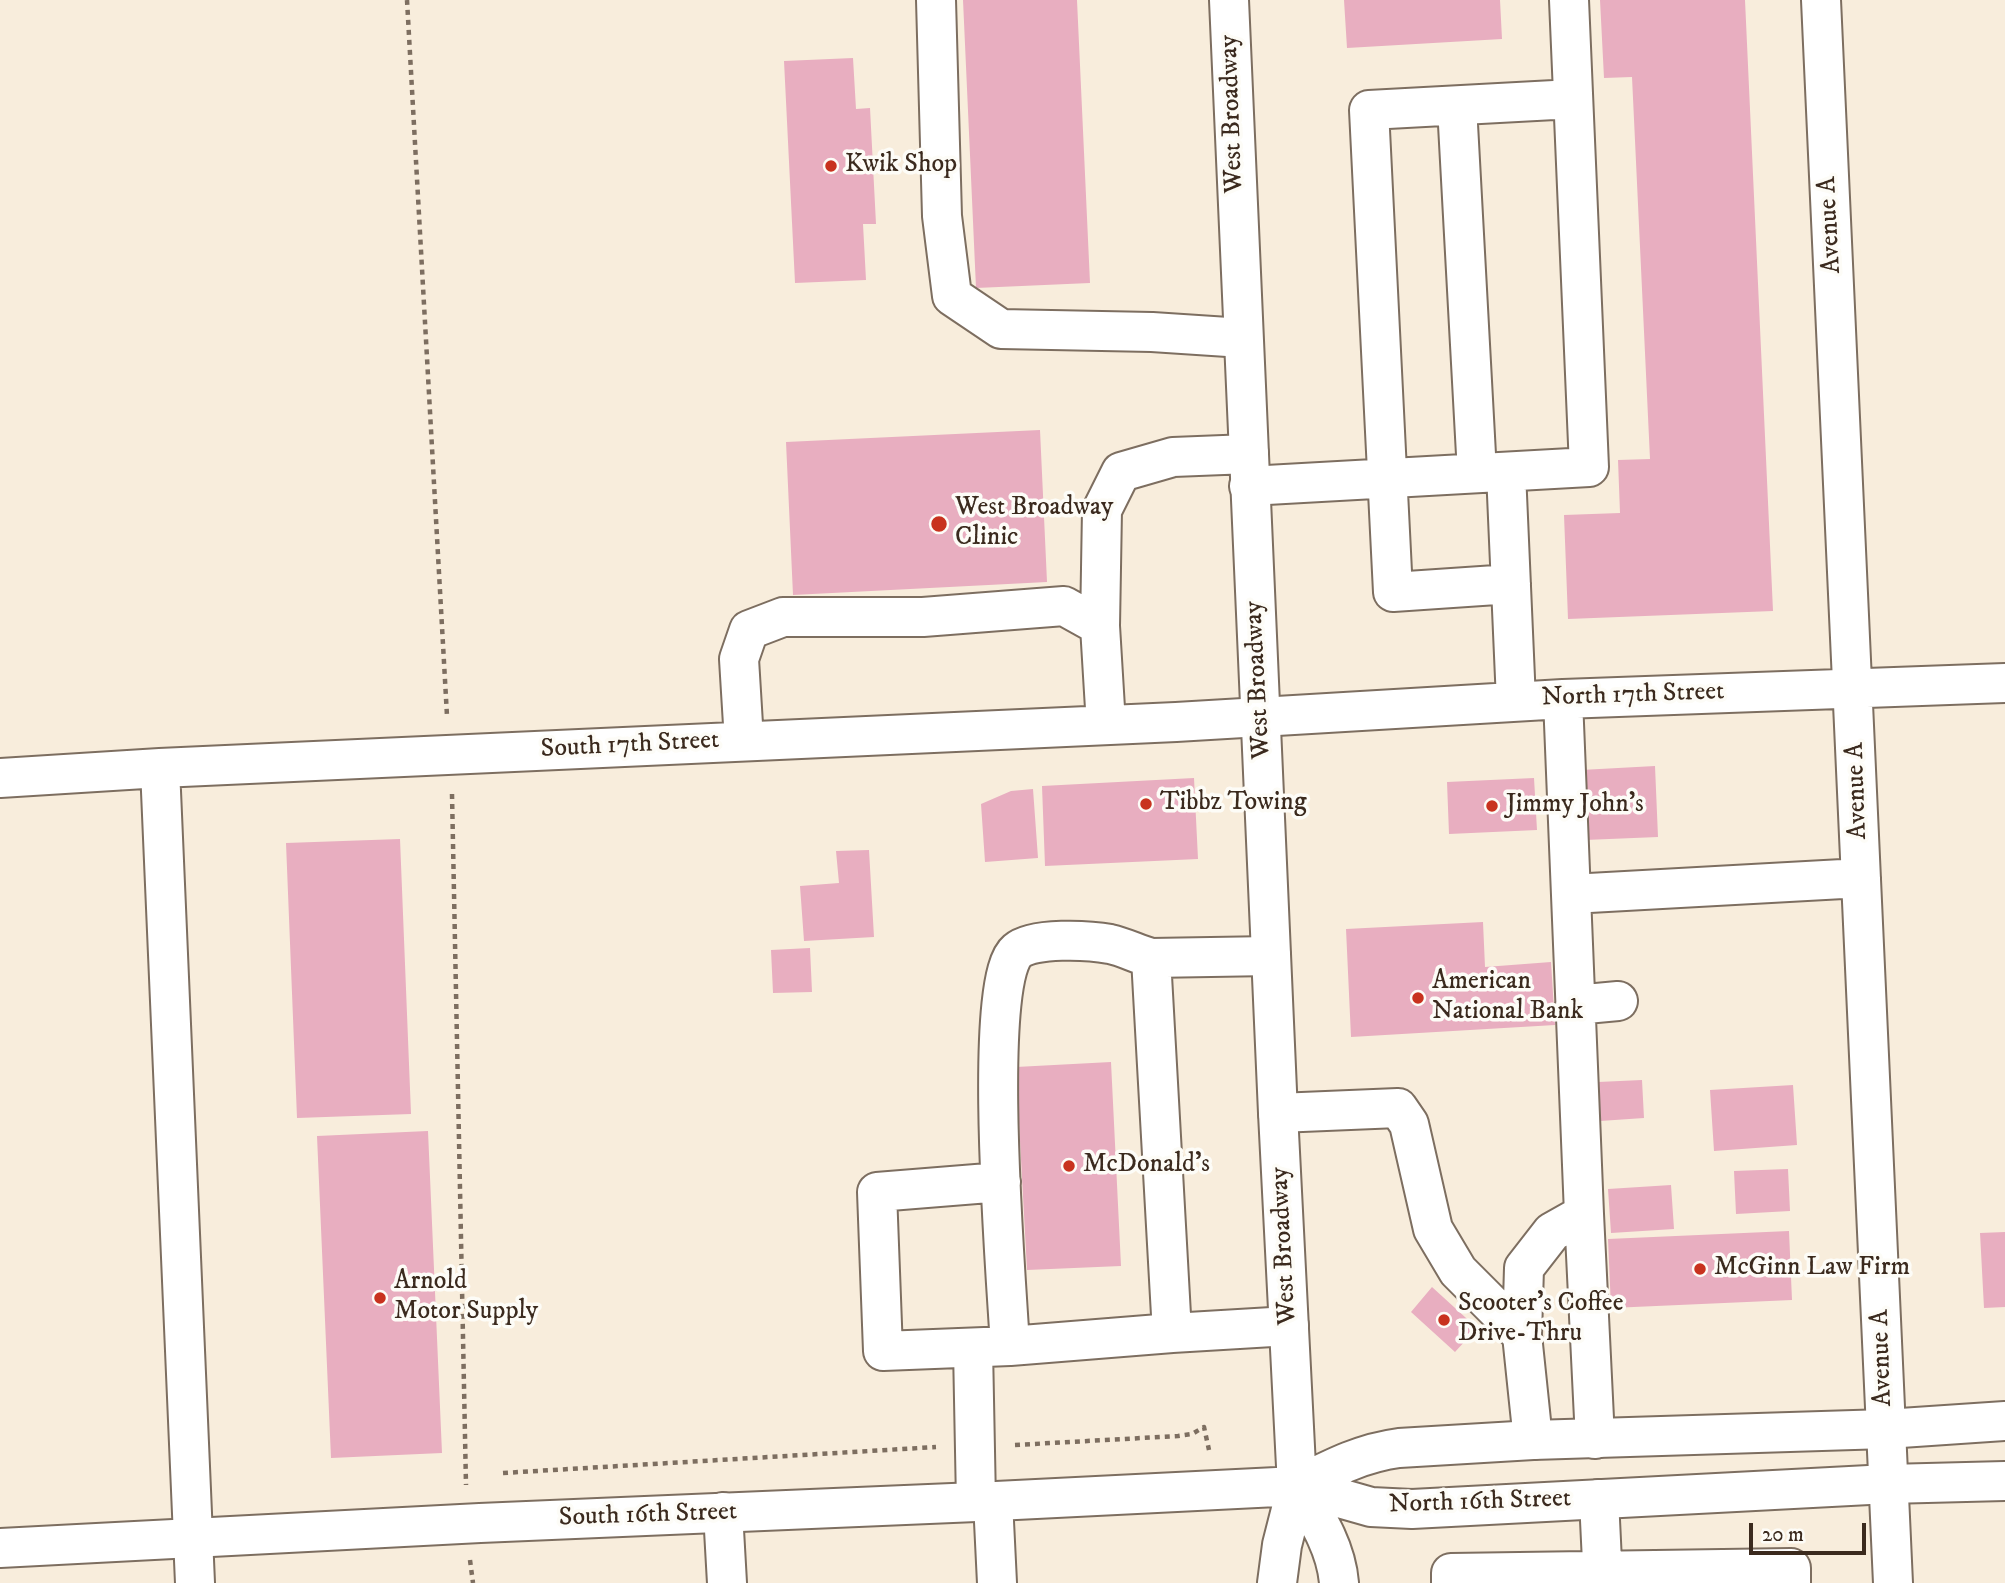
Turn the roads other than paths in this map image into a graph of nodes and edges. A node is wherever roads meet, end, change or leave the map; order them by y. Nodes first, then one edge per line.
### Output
1 (936, 0) edge
2 (1229, 0) edge
3 (1569, 0) edge
4 (1821, 0) edge
5 (1573, 99) junction
6 (1457, 106) junction
7 (1243, 338) junction
8 (1249, 470) junction
9 (1492, 473) junction
10 (1387, 479) junction
11 (1511, 584) junction
12 (1100, 626) junction
13 (2005, 683) edge
14 (1853, 687) junction
15 (1563, 699) junction
16 (1516, 701) junction
17 (1261, 716) junction
18 (1106, 725) junction
19 (744, 741) junction
20 (160, 768) junction
21 (0, 778) edge
22 (1861, 878) junction
23 (1571, 894) junction
24 (1271, 956) junction
25 (1151, 958) junction
26 (1618, 1001) dead end
27 (1575, 1005) junction
28 (1278, 1113) junction
29 (1002, 1182) junction
30 (1584, 1214) junction
31 (1289, 1326) junction
32 (1172, 1333) junction
33 (1522, 1335) junction
34 (992, 1347) junction
35 (2005, 1421) edge
36 (1886, 1429) junction
37 (1595, 1439) junction
38 (1533, 1440) junction
39 (2005, 1481) edge
40 (1888, 1485) junction
41 (1297, 1486) junction
42 (1599, 1499) junction
43 (985, 1502) junction
44 (723, 1512) junction
45 (193, 1537) junction
46 (0, 1548) edge
47 (1603, 1577) edge
48 (195, 1583) edge
49 (727, 1583) edge
50 (997, 1583) edge
51 (1277, 1583) edge
52 (1339, 1583) edge
53 (1451, 1583) edge
54 (1791, 1583) edge
55 (1893, 1583) edge

1 - 7 main road
2 - 7 main road, West Broadway
3 - 5 main road
4 - 14 main road, Avenue A
5 - 6 main road
5 - 9 main road
6 - 9 main road
6 - 10 main road
7 - 8 main road, West Broadway
8 - 10 main road
8 - 12 main road
8 - 17 main road, West Broadway
9 - 10 main road
9 - 11 main road
10 - 11 main road
11 - 16 main road
12 - 18 main road
12 - 19 main road
13 - 14 main road, North 17th Street
14 - 15 main road, North 17th Street
14 - 22 main road, Avenue A
15 - 16 main road, North 17th Street
15 - 23 main road
16 - 17 main road, North 17th Street
17 - 18 main road, South 17th Street
17 - 24 main road, West Broadway
18 - 19 main road, South 17th Street
19 - 20 main road, South 17th Street
20 - 21 main road, South 17th Street
20 - 45 main road
22 - 23 main road
22 - 36 main road, Avenue A
23 - 27 main road
24 - 25 main road
24 - 28 main road, West Broadway
25 - 29 main road
25 - 32 main road
26 - 27 main road
27 - 30 main road
28 - 31 main road, West Broadway
28 - 33 main road
29 - 34 main road
29 - 34 main road
30 - 33 main road
30 - 37 main road
31 - 32 main road
31 - 41 main road, West Broadway
32 - 34 main road
33 - 38 main road
34 - 43 main road
35 - 36 main road
36 - 37 main road
36 - 40 main road, Avenue A
37 - 38 main road
38 - 41 main road
39 - 40 main road, North 16th Street
40 - 42 main road, North 16th Street
40 - 55 main road, Avenue A
41 - 42 main road, North 16th Street
41 - 43 main road, South 16th Street
41 - 51 main road, West Broadway
41 - 52 main road, West Broadway
42 - 47 main road
43 - 44 main road, South 16th Street
43 - 50 main road
44 - 45 main road, South 16th Street
44 - 49 main road
45 - 46 main road, South 16th Street
45 - 48 main road
47 - 53 main road
47 - 54 main road

